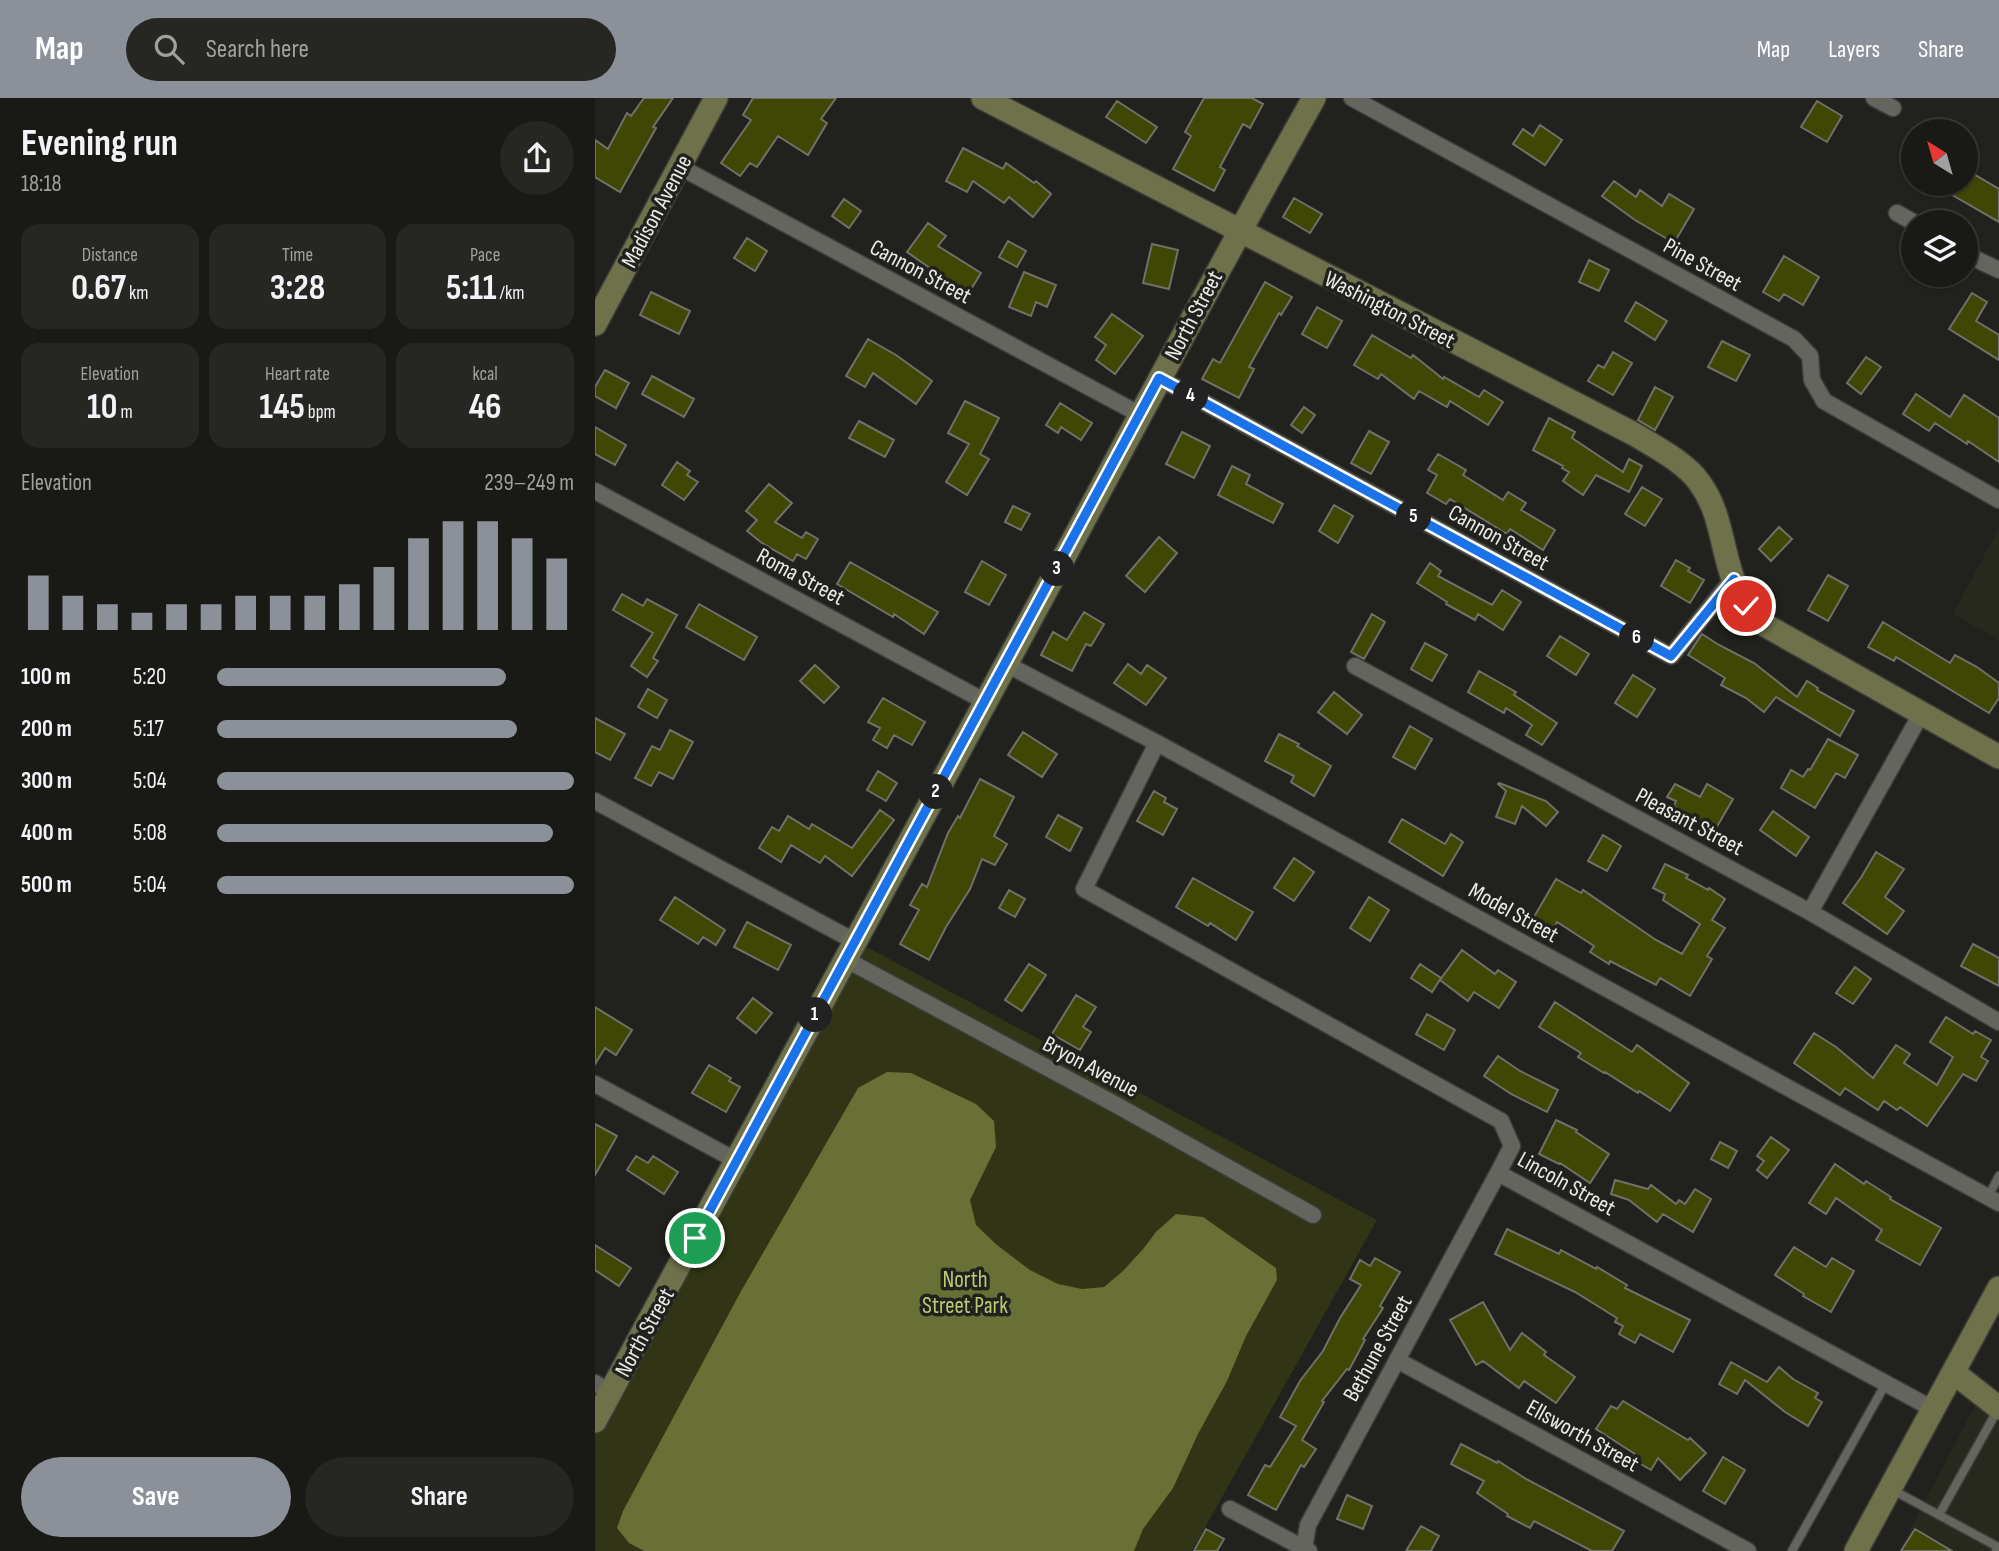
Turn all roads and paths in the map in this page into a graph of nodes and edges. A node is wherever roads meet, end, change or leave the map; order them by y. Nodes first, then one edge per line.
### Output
1 (716, 98) edge
2 (983, 98) edge
3 (1314, 98) edge
4 (1352, 98) edge
5 (1874, 98) edge
6 (1893, 108) dead end
7 (680, 167) junction
8 (1897, 213) dead end
9 (1901, 215) edge
10 (1238, 231) junction
11 (1978, 260) edge
12 (1999, 270) edge
13 (595, 324) edge
14 (1159, 378) junction
15 (1139, 414) junction
16 (595, 491) edge
17 (1999, 500) edge
18 (1734, 579) junction
19 (1006, 664) junction
20 (1355, 666) dead end
21 (986, 702) junction
22 (1921, 714) junction
23 (1157, 743) junction
24 (1999, 757) edge
25 (595, 801) edge
26 (1810, 912) junction
27 (849, 950) junction
28 (1999, 1022) edge
29 (595, 1084) edge
30 (737, 1161) junction
31 (1499, 1173) junction
32 (1999, 1176) edge
33 (1993, 1200) edge
34 (1314, 1215) dead end
35 (1999, 1288) edge
36 (1397, 1360) junction
37 (1953, 1372) junction
38 (1886, 1383) junction
39 (603, 1388) edge
40 (1999, 1407) edge
41 (1933, 1409) junction
42 (595, 1421) edge
43 (1890, 1489) junction
44 (1230, 1509) dead end
45 (1940, 1516) junction
46 (1306, 1549) edge
47 (1748, 1551) edge
48 (1793, 1551) edge
49 (1856, 1551) edge
50 (1996, 1551) edge

1 - 7 street, Madison Avenue
2 - 10 street, Washington Street
3 - 10 street, North Street
4 - 17 street, Pine Street
5 - 6 street
7 - 13 street, Madison Avenue
7 - 15 street, Cannon Street
8 - 9 street
10 - 14 street, North Street
10 - 18 street, Washington Street
11 - 12 street
14 - 15 street, North Street
14 - 18 street, Cannon Street
15 - 19 street, North Street
16 - 21 street, Roma Street
18 - 22 street, Washington Street
19 - 21 street, North Street
19 - 23 street, Model Street
20 - 26 street, Pleasant Street
21 - 27 street, North Street
22 - 24 street, Washington Street
22 - 26 street
23 - 31 street, Lincoln Street
23 - 33 street, Model Street
25 - 27 street, Bryon Avenue
26 - 28 street, Pleasant Street
27 - 30 street, North Street
27 - 34 street, Bryon Avenue
29 - 30 street
30 - 39 street, North Street
31 - 36 street, Bethune Street
31 - 38 street, Lincoln Street
32 - 33 lane
35 - 37 street
36 - 46 street, Bethune Street
36 - 47 street, Ellsworth Street
37 - 40 street
37 - 41 street
38 - 41 street, Lincoln Street
38 - 48 lane
39 - 42 street, North Street
40 - 45 lane
41 - 43 street
43 - 45 lane
43 - 49 street
44 - 46 street
45 - 50 lane

